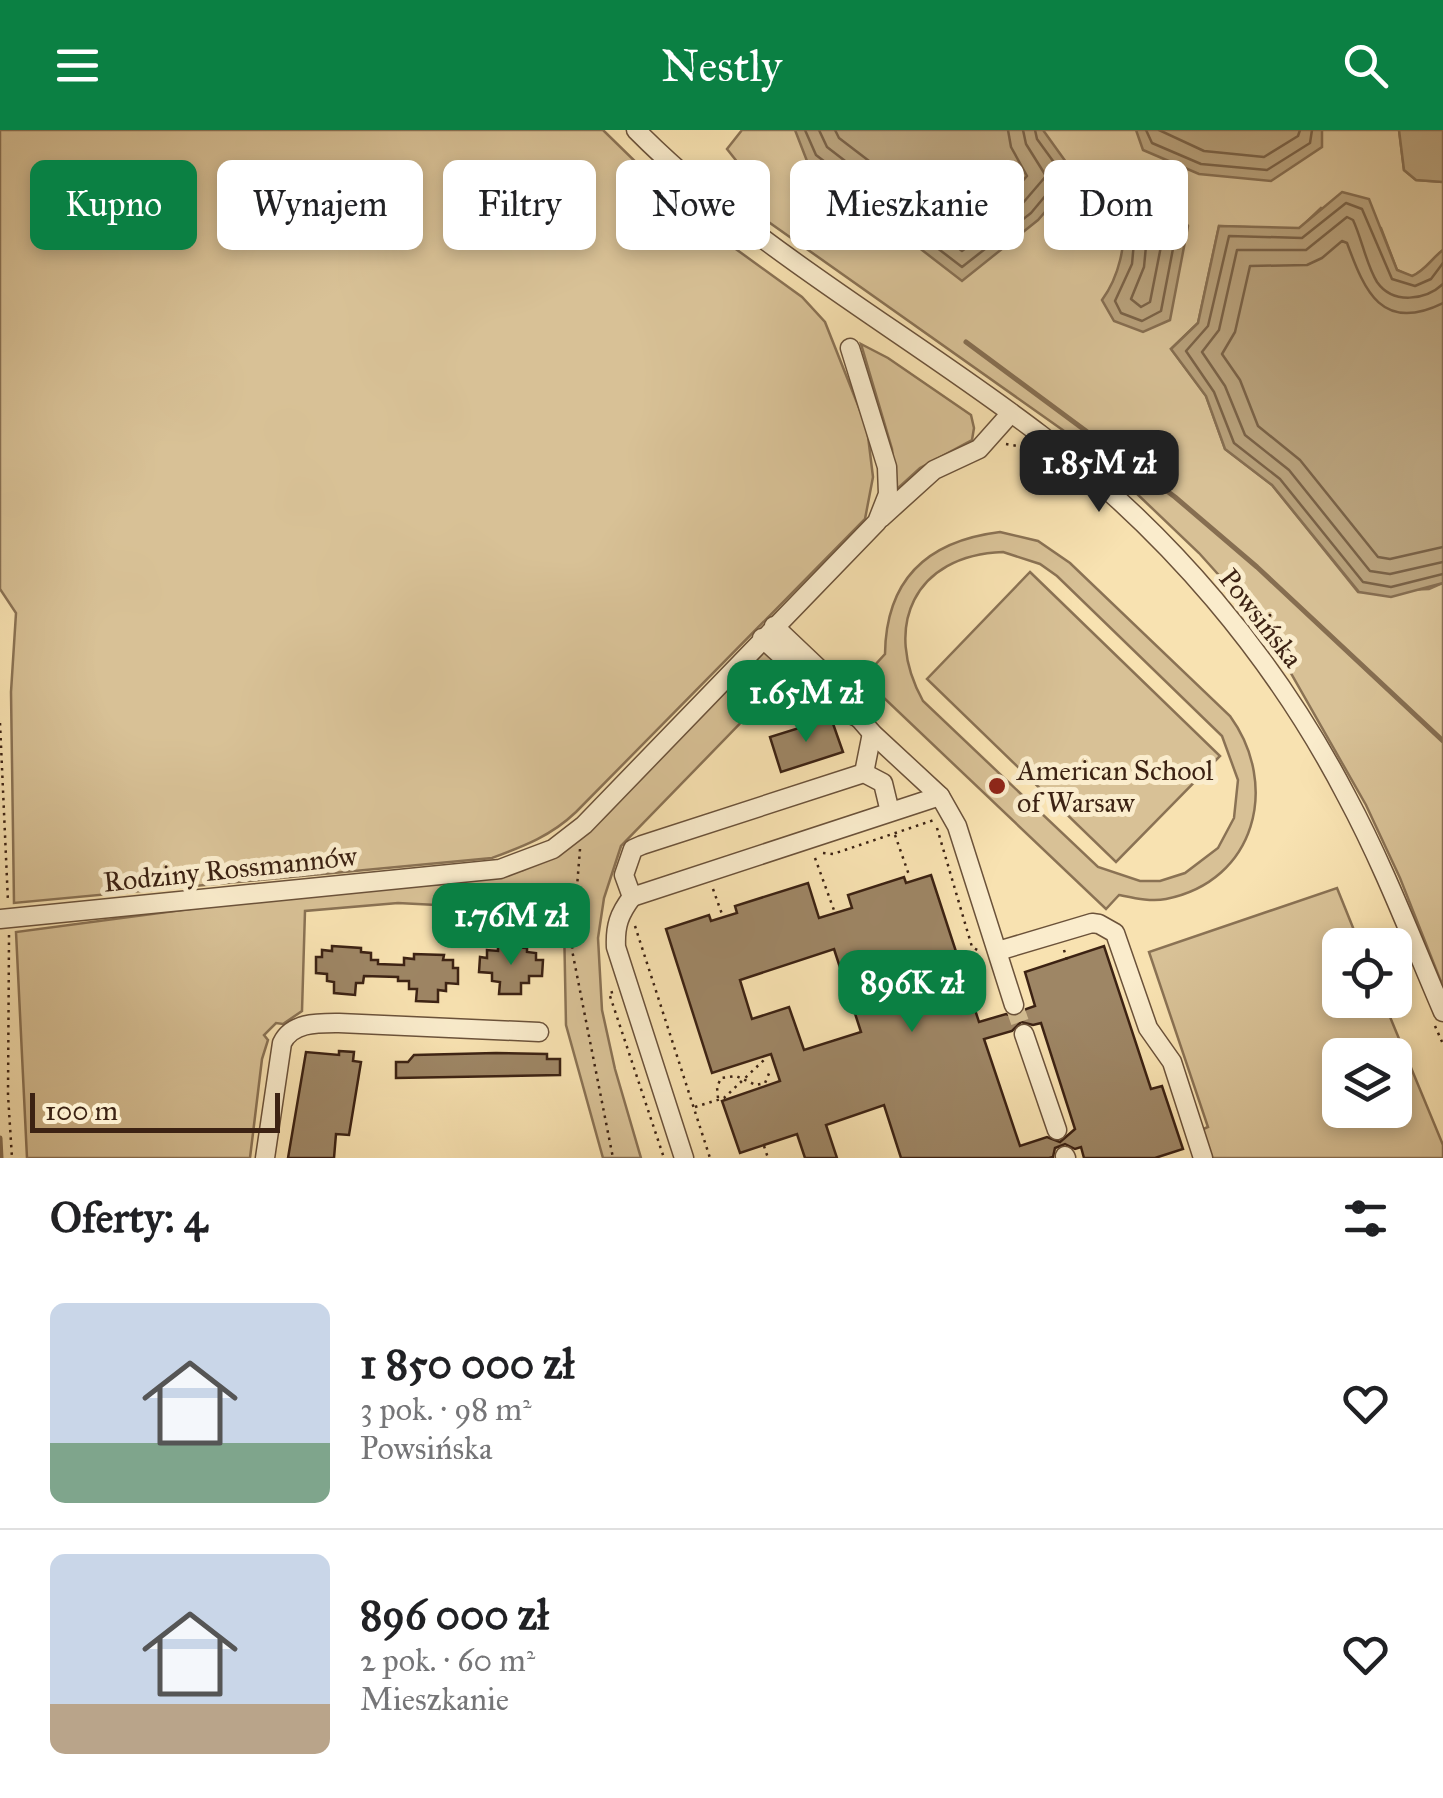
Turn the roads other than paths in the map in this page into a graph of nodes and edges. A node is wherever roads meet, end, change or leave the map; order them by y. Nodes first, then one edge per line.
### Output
1 (636, 130) edge
2 (850, 348) dead end
3 (1011, 413) junction
4 (877, 522) junction
5 (768, 632) junction
6 (872, 734) junction
7 (864, 773) junction
8 (883, 782) junction
9 (940, 796) junction
10 (890, 812) junction
11 (634, 906) junction
12 (4, 919) edge
13 (990, 952) junction
14 (1014, 1005) tunnel mouth
15 (1439, 1019) edge
16 (539, 1032) dead end
17 (1024, 1034) tunnel mouth
18 (1057, 1130) dead end
19 (266, 1158) edge
20 (684, 1158) edge
21 (1203, 1158) edge

1 - 3 street, Powsińska
2 - 4 street
3 - 4 street, Rodziny Rossmannów
3 - 15 street, Powsińska
4 - 5 street, Rodziny Rossmannów
5 - 6 street
5 - 12 street, Rodziny Rossmannów
6 - 7 street
6 - 8 street
6 - 9 street
7 - 8 street
7 - 11 street
8 - 10 street
9 - 10 street
9 - 13 street
10 - 11 street
11 - 20 street
13 - 14 street
13 - 21 street
16 - 19 street
17 - 18 street

